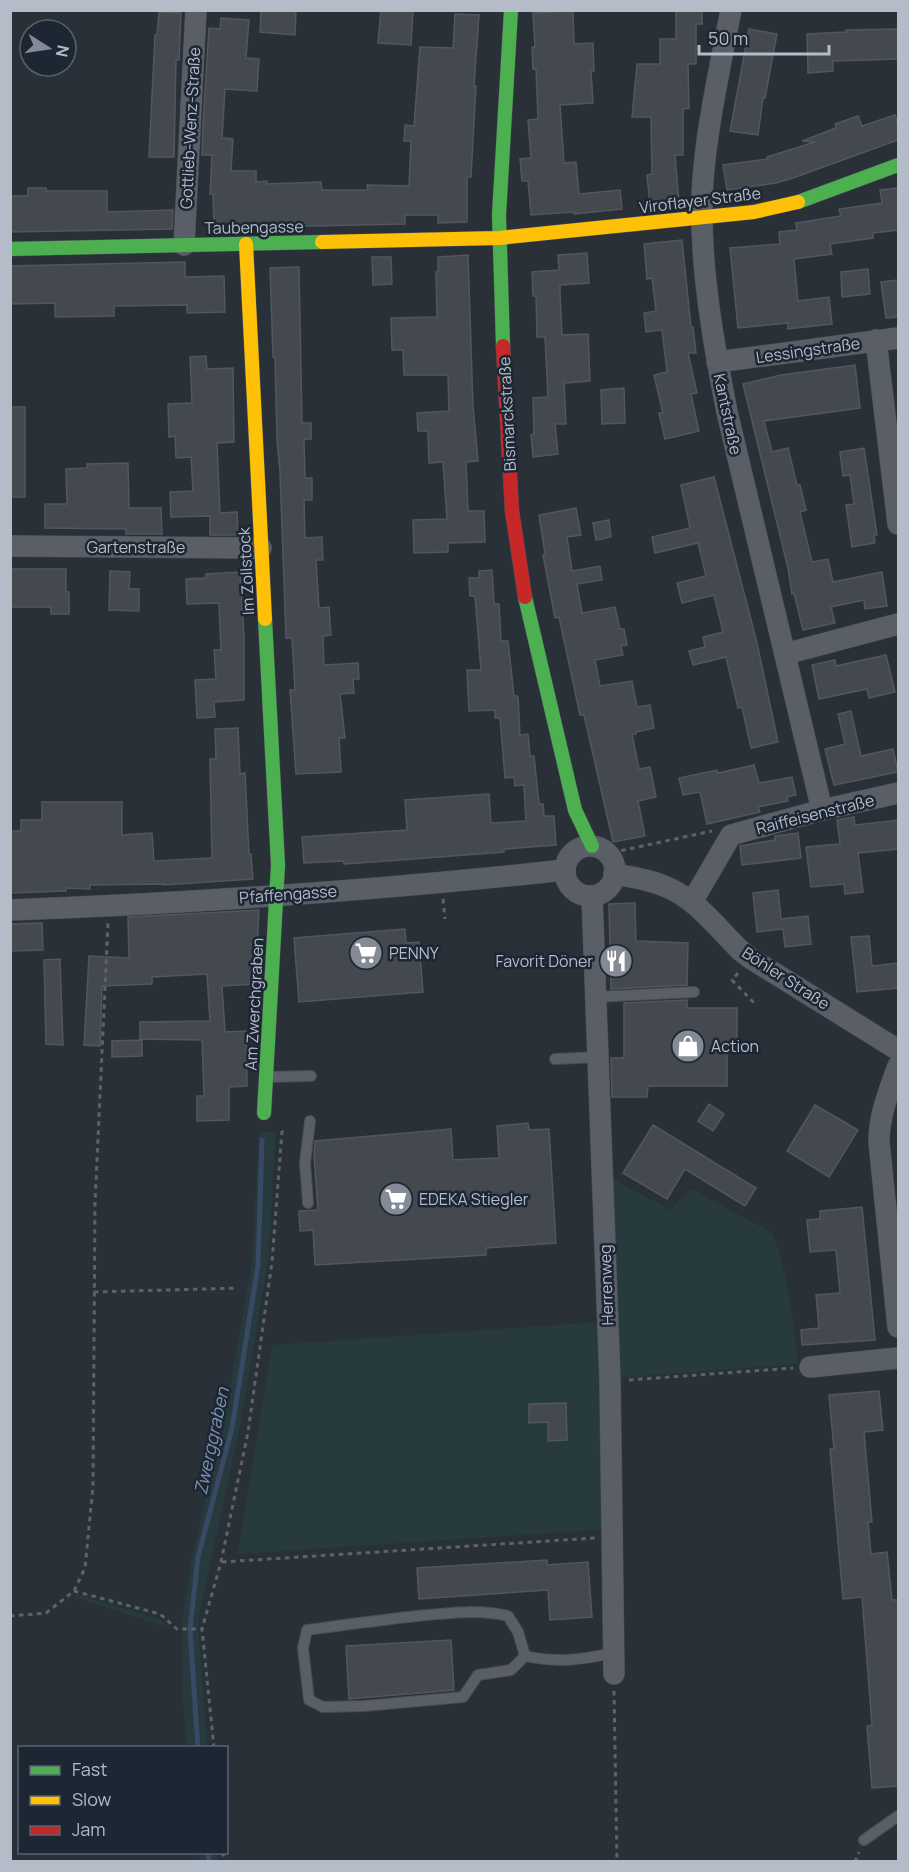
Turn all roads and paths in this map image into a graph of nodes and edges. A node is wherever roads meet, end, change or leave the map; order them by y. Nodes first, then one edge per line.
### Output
1 (196, 10) edge
2 (511, 10) edge
3 (731, 10) edge
4 (898, 165) edge
5 (702, 217) junction
6 (499, 238) junction
7 (246, 244) junction
8 (184, 245) junction
9 (10, 249) edge
10 (898, 338) edge
11 (876, 340) junction
12 (717, 362) junction
13 (898, 524) edge
14 (10, 546) edge
15 (261, 548) junction
16 (898, 624) edge
17 (785, 654) junction
18 (898, 793) edge
19 (576, 810) joint
20 (822, 810) junction
21 (731, 835) junction
22 (598, 857) junction
23 (565, 870) junction
24 (277, 896) junction
25 (592, 896) junction
26 (692, 902) junction
27 (109, 906) junction
28 (10, 910) edge
29 (750, 958) junction
30 (694, 992) dead end
31 (596, 998) junction
32 (755, 1004) dead end
33 (898, 1050) edge
34 (598, 1057) junction
35 (555, 1059) dead end
36 (898, 1066) edge
37 (311, 1076) dead end
38 (267, 1077) junction
39 (264, 1113) joint
40 (310, 1121) dead end
41 (308, 1203) dead end
42 (238, 1288) dead end
43 (94, 1292) junction
44 (898, 1327) edge
45 (898, 1358) edge
46 (810, 1367) joint
47 (610, 1381) junction
48 (612, 1537) junction
49 (221, 1562) junction
50 (74, 1591) junction
51 (10, 1616) edge
52 (202, 1629) junction
53 (525, 1656) junction
54 (614, 1664) junction
55 (213, 1746) edge
56 (898, 1816) edge
57 (864, 1840) dead end
58 (617, 1862) edge

1 - 8 street, Gottlieb-Wenz-Straße
2 - 6 street, Bismarckstraße
3 - 5 street, Kantstraße
4 - 5 street, Viroflayer Straße
5 - 6 street, Viroflayer Straße
5 - 12 street, Kantstraße
6 - 7 street, Taubengasse
6 - 19 street, Bismarckstraße
7 - 8 street, Taubengasse
7 - 15 street, Im Zollstock
8 - 9 street, Taubengasse
10 - 11 street, Lessingstraße
11 - 12 street, Lessingstraße
11 - 13 street
12 - 17 street, Kantstraße
14 - 15 street, Gartenstraße
15 - 24 street, Im Zollstock
16 - 17 street
17 - 20 street, Kantstraße
18 - 20 street, Raiffeisenstraße
19 - 22 street, Bismarckstraße
20 - 21 street, Raiffeisenstraße
21 - 22 path
21 - 26 street
22 - 23 street
22 - 25 street
22 - 26 street, Böhler Straße
23 - 24 street, Pfaffengasse
23 - 25 street
24 - 27 street, Pfaffengasse
24 - 38 street, Am Zwerchgraben
25 - 31 street, Herrenweg
26 - 29 street, Böhler Straße
27 - 28 street, Pfaffengasse
27 - 43 path
29 - 32 path
29 - 33 street, Böhler Straße
30 - 31 lane
31 - 34 street, Herrenweg
34 - 35 lane
34 - 47 street, Herrenweg
36 - 44 street
37 - 38 lane
38 - 39 street, Am Zwerchgraben
39 - 49 path
40 - 41 lane
42 - 43 path
43 - 50 path
45 - 46 street
46 - 47 path
47 - 48 street, Herrenweg
48 - 49 path
48 - 54 street, Herrenweg
49 - 52 path
50 - 51 path
50 - 52 path
52 - 55 path
53 - 53 lane
53 - 54 lane
54 - 58 path
56 - 57 lane

